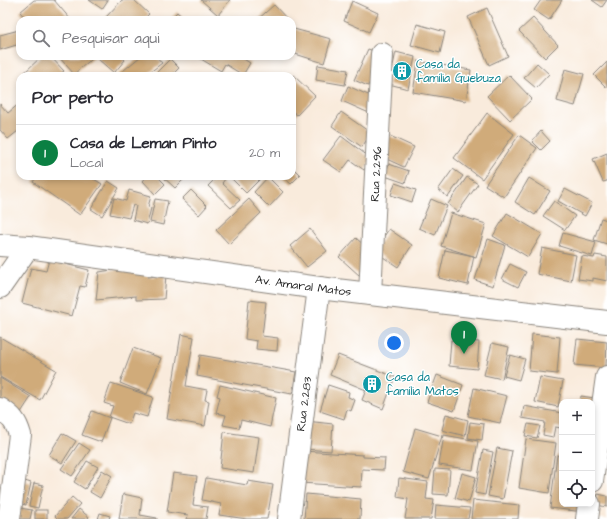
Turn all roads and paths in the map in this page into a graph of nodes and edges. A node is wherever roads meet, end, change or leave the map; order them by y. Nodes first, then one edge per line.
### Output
1 (382, 54) dead end
2 (0, 245) edge
3 (28, 247) junction
4 (0, 287) edge
5 (319, 288) junction
6 (370, 294) junction
7 (607, 322) edge
8 (607, 377) edge
9 (0, 409) edge
10 (594, 471) edge
11 (589, 507) edge
12 (9, 519) edge
13 (289, 519) edge
14 (587, 519) edge

1 - 6 street, Rua 2.296
2 - 3 street, Av. Amaral Matos
3 - 4 street
3 - 5 street, Av. Amaral Matos
5 - 6 street, Av. Amaral Matos
5 - 13 street, Rua 2.283
6 - 7 street, Av. Amaral Matos
8 - 10 street
9 - 12 street
11 - 14 street

